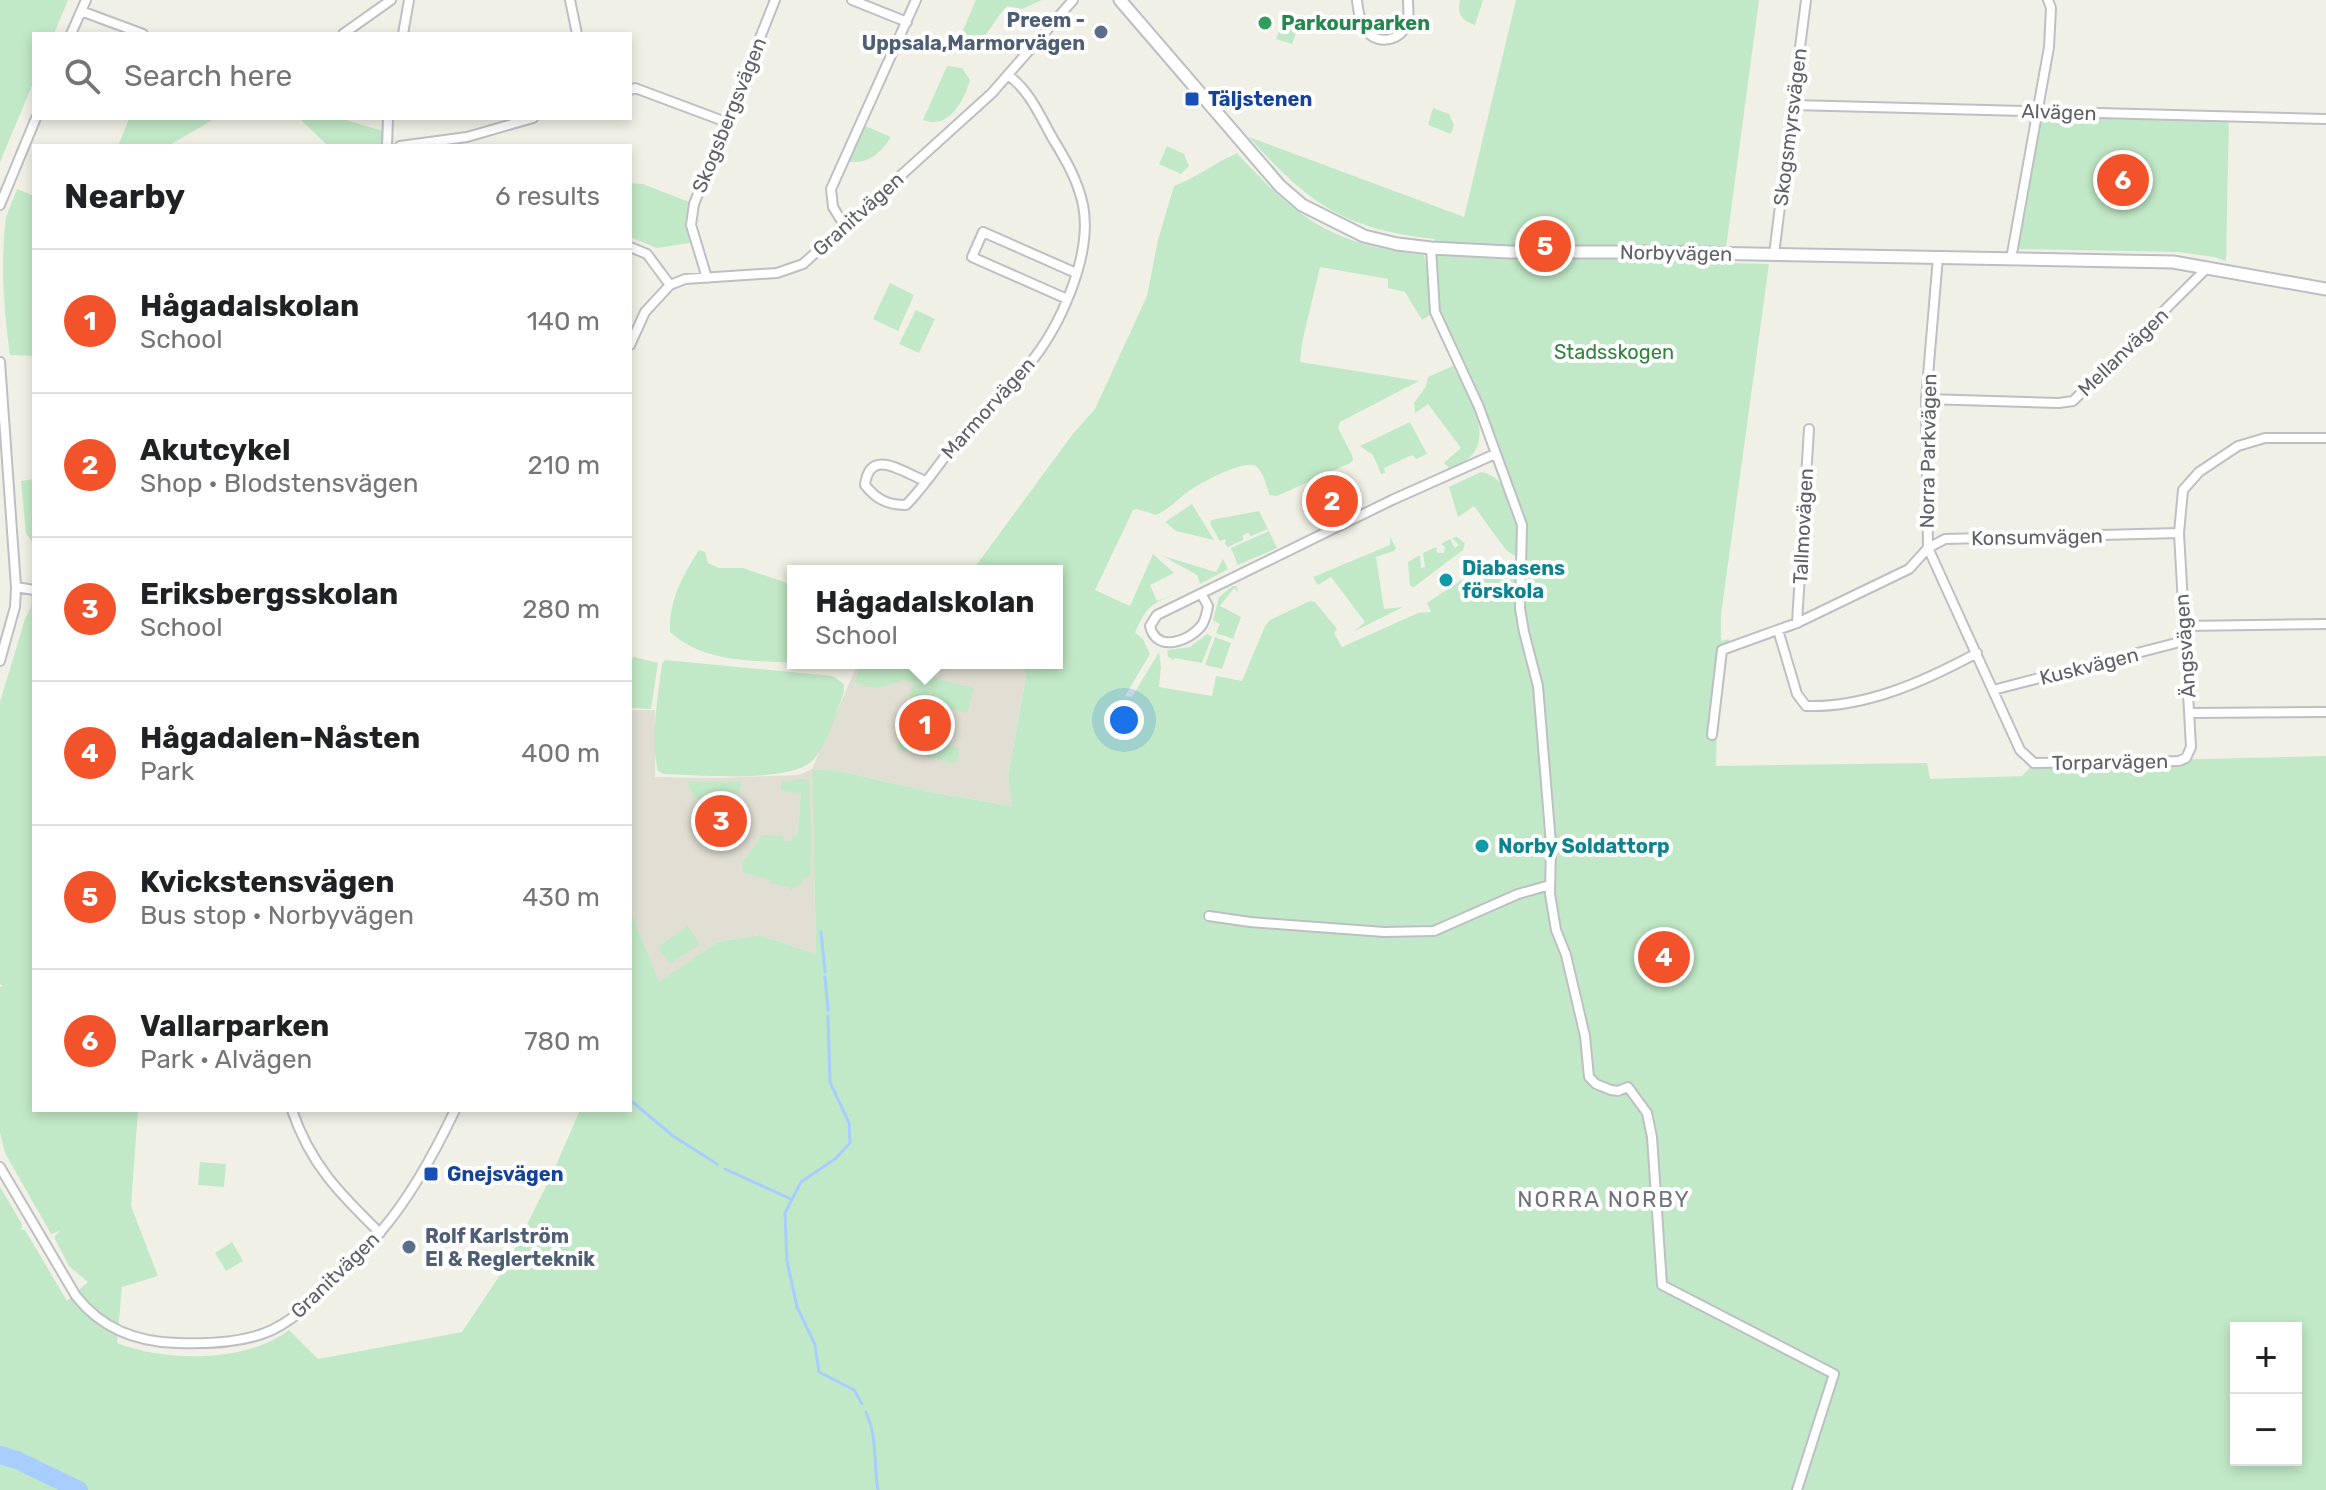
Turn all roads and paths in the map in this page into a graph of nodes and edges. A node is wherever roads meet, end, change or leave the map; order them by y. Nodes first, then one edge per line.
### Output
1 (86, 0) edge
2 (391, 0) edge
3 (409, 0) edge
4 (570, 0) edge
5 (775, 0) edge
6 (852, 0) edge
7 (916, 0) edge
8 (1066, 0) edge
9 (1073, 0) edge
10 (1357, 0) edge
11 (1408, 0) edge
12 (1806, 0) edge
13 (2048, 0) edge
14 (1122, 1) edge
15 (81, 11) junction
16 (1058, 15) junction
17 (907, 22) junction
18 (72, 32) edge
19 (138, 32) edge
20 (346, 32) edge
21 (403, 32) edge
22 (577, 32) edge
23 (1008, 75) junction
24 (632, 89) edge
25 (1793, 105) junction
26 (2036, 111) junction
27 (2326, 119) edge
28 (35, 120) edge
29 (388, 120) edge
30 (526, 120) edge
31 (726, 122) junction
32 (387, 144) edge
33 (415, 144) edge
34 (0, 205) edge
35 (844, 225) junction
36 (632, 248) edge
37 (1431, 248) junction
38 (1774, 254) junction
39 (1938, 257) junction
40 (2011, 259) junction
41 (2208, 267) junction
42 (1076, 273) junction
43 (707, 278) junction
44 (670, 285) junction
45 (2326, 289) edge
46 (1067, 299) junction
47 (632, 341) edge
48 (0, 362) edge
49 (1926, 399) junction
50 (1809, 429) dead end
51 (2326, 438) edge
52 (1495, 454) junction
53 (926, 481) junction
54 (2179, 533) junction
55 (1928, 548) junction
56 (16, 587) junction
57 (32, 590) edge
58 (1202, 595) junction
59 (1797, 623) junction
60 (2326, 624) edge
61 (2183, 626) junction
62 (1778, 630) junction
63 (2184, 641) junction
64 (1977, 653) junction
65 (0, 661) edge
66 (1993, 690) junction
67 (2326, 712) edge
68 (2190, 713) junction
69 (1712, 735) dead end
70 (2186, 758) joint
71 (2034, 763) joint
72 (1550, 885) junction
73 (1209, 916) dead end
74 (293, 1112) edge
75 (454, 1112) edge
76 (0, 1167) edge
77 (380, 1233) junction
78 (1797, 1490) edge

1 - 15 street
2 - 20 street
3 - 21 street
4 - 22 street
5 - 31 street, Skogsbergsvägen
6 - 17 street
7 - 17 street
8 - 16 street, Granitvägen
9 - 16 street, Granitvägen
10 - 11 street
12 - 25 street, Skogsmyrsvägen
13 - 26 street
14 - 37 street, Norbyvägen
15 - 18 street
15 - 19 street
16 - 23 street, Granitvägen
17 - 35 street
23 - 35 street, Granitvägen
23 - 42 street, Marmorvägen
24 - 31 street
25 - 26 street, Alvägen
25 - 38 street, Skogsmyrsvägen
26 - 27 street, Alvägen
26 - 40 street
28 - 34 street
29 - 32 street
30 - 33 street
31 - 43 street, Skogsbergsvägen
35 - 43 street, Granitvägen
36 - 44 street
37 - 38 street, Norbyvägen
37 - 52 street
38 - 39 street, Norbyvägen
39 - 40 street, Norbyvägen
39 - 49 street, Norra Parkvägen
40 - 41 street, Norbyvägen
41 - 45 street, Norbyvägen
41 - 49 street, Mellanvägen
42 - 46 street, Marmorvägen
42 - 46 street
43 - 44 street, Granitvägen
44 - 47 street
46 - 53 street, Marmorvägen
48 - 56 street
49 - 55 street, Norra Parkvägen
50 - 59 street, Tallmovägen
51 - 54 street
52 - 58 street
52 - 72 street
53 - 53 street, Marmorvägen
54 - 55 street, Konsumvägen
54 - 61 street, Ängsvägen
55 - 59 street, Konsumvägen
55 - 64 street, Norra Parkvägen
56 - 57 street
56 - 65 street
58 - 58 street
59 - 62 street, Konsumvägen
60 - 61 street
61 - 63 street, Ängsvägen
62 - 64 street
62 - 69 street, Konsumvägen
63 - 66 street, Kuskvägen
63 - 68 street, Ängsvägen
64 - 66 street, Norra Parkvägen
66 - 71 street, Norra Parkvägen
67 - 68 street
68 - 70 street, Ängsvägen
70 - 71 street, Torparvägen
72 - 73 street
72 - 78 street
74 - 77 street
75 - 77 street, Granitvägen
76 - 77 street, Granitvägen

